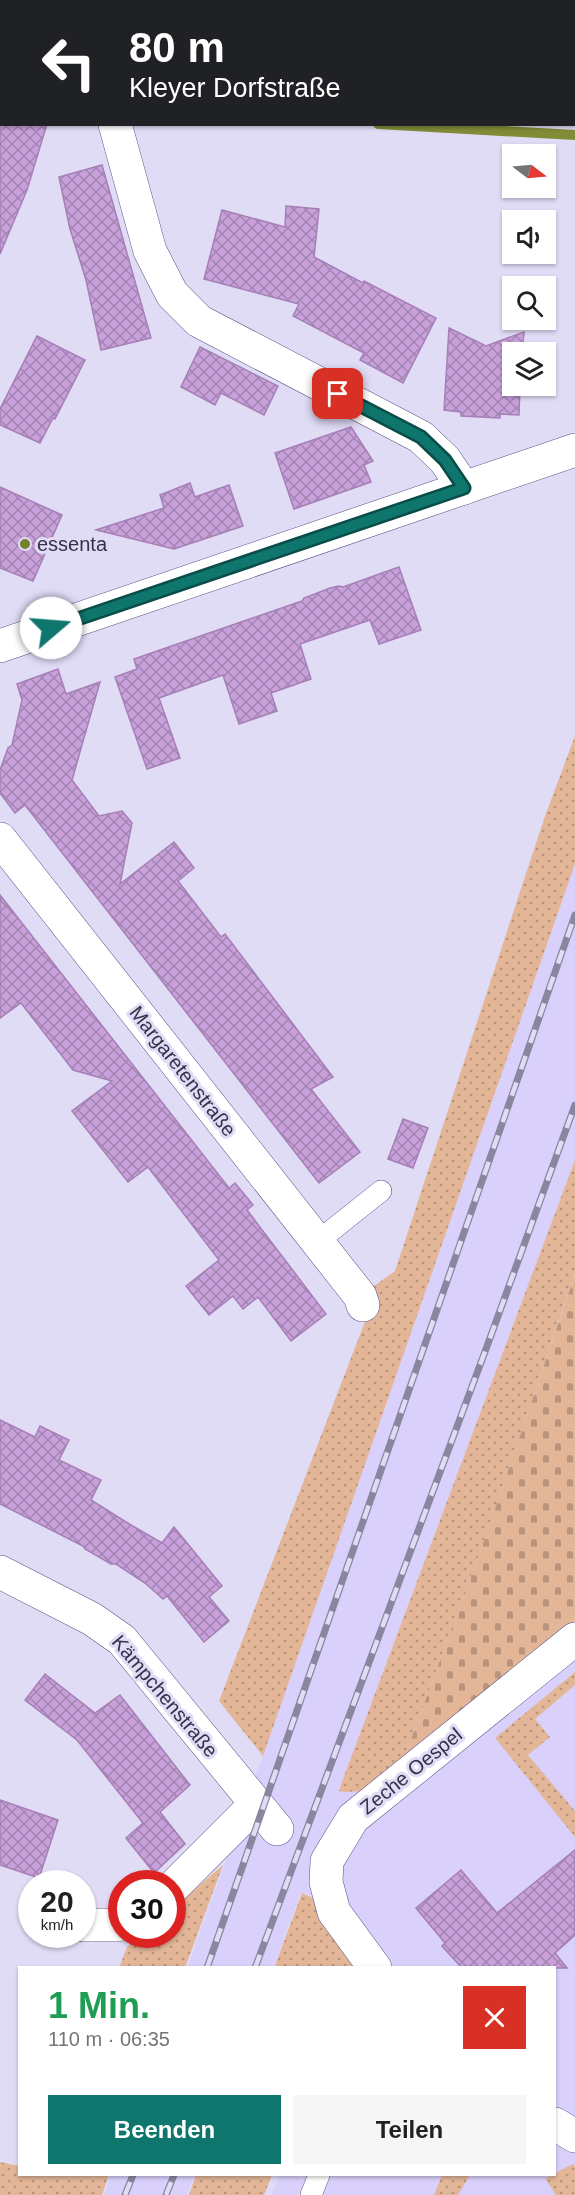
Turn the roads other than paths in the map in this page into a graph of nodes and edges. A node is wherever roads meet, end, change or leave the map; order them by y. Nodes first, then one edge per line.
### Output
1 (116, 126) edge
2 (575, 450) edge
3 (464, 488) junction
4 (0, 646) edge
5 (0, 839) edge
6 (381, 1191) dead end
7 (317, 1242) junction
8 (363, 1305) dead end
9 (0, 1572) edge
10 (575, 1639) edge
11 (255, 1805) junction
12 (277, 1829) dead end
13 (186, 1874) edge
14 (374, 1966) edge
15 (556, 2125) edge
16 (575, 2136) edge
17 (319, 2176) edge
18 (311, 2195) edge

1 - 3 street
2 - 3 street
3 - 4 street
5 - 7 street, Margaretenstraße
6 - 7 lane
7 - 8 street, Margaretenstraße
9 - 11 street, Kämpchenstraße
10 - 14 street, Zeche Oespel
11 - 12 street, Kämpchenstraße
11 - 13 street
15 - 16 street
17 - 18 lane

